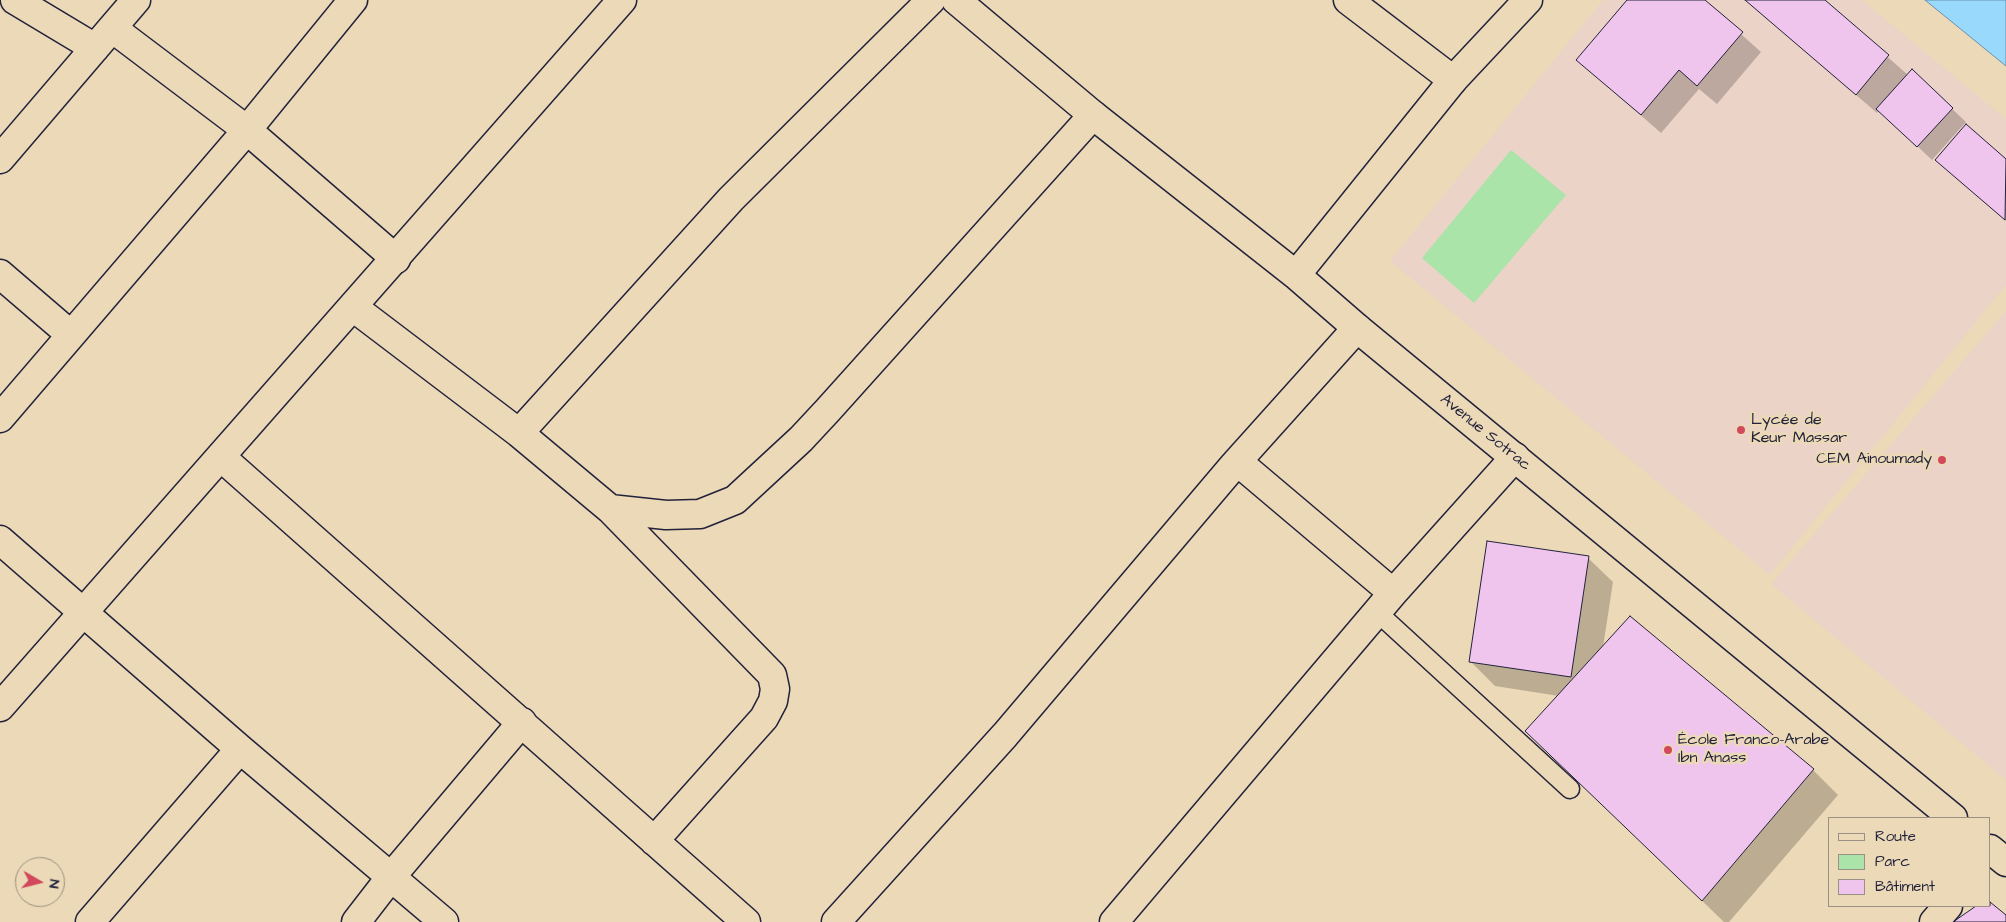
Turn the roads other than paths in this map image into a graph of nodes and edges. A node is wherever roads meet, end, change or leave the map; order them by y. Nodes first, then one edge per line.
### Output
1 (15, 0) edge
2 (136, 0) edge
3 (353, 0) edge
4 (622, 0) edge
5 (930, 0) edge
6 (956, 0) edge
7 (1348, 0) edge
8 (1528, 0) edge
9 (104, 38) junction
10 (1453, 80) junction
11 (1093, 115) junction
12 (247, 130) junction
13 (2, 152) edge
14 (396, 259) junction
15 (0, 274) edge
16 (1296, 275) junction
17 (353, 307) junction
18 (1356, 328) junction
19 (71, 335) junction
20 (0, 418) edge
21 (519, 433) junction
22 (221, 457) junction
23 (1515, 457) junction
24 (1238, 462) junction
25 (610, 509) junction
26 (0, 540) edge
27 (1385, 603) junction
28 (84, 612) junction
29 (0, 707) edge
30 (522, 722) junction
31 (240, 749) junction
32 (1570, 788) dead end
33 (1952, 817) edge
34 (654, 841) junction
35 (390, 878) junction
36 (1947, 907) edge
37 (90, 922) edge
38 (356, 922) edge
39 (444, 922) edge
40 (746, 922) edge
41 (836, 922) edge
42 (1114, 922) edge
43 (1934, 922) edge

1 - 9 street
2 - 9 street
3 - 12 street
4 - 14 street
5 - 21 street
6 - 11 street, Avenue Sotrac
7 - 10 street
8 - 10 street
9 - 12 street
9 - 13 street
10 - 16 street
11 - 16 street, Avenue Sotrac
11 - 25 street
12 - 14 street
12 - 19 street
14 - 17 street
15 - 19 street
16 - 18 street, Avenue Sotrac
17 - 21 street
17 - 22 street
18 - 23 street, Avenue Sotrac
18 - 24 street
19 - 20 street
21 - 25 street
22 - 28 street
22 - 30 street
23 - 27 street
23 - 33 street, Avenue Sotrac
24 - 27 street
24 - 41 street
25 - 34 street
26 - 28 street
27 - 32 lane
27 - 42 street
28 - 29 street
28 - 31 street
30 - 34 street
30 - 35 street
31 - 35 street
31 - 37 street
34 - 40 street
35 - 38 street
35 - 39 street
36 - 43 street

